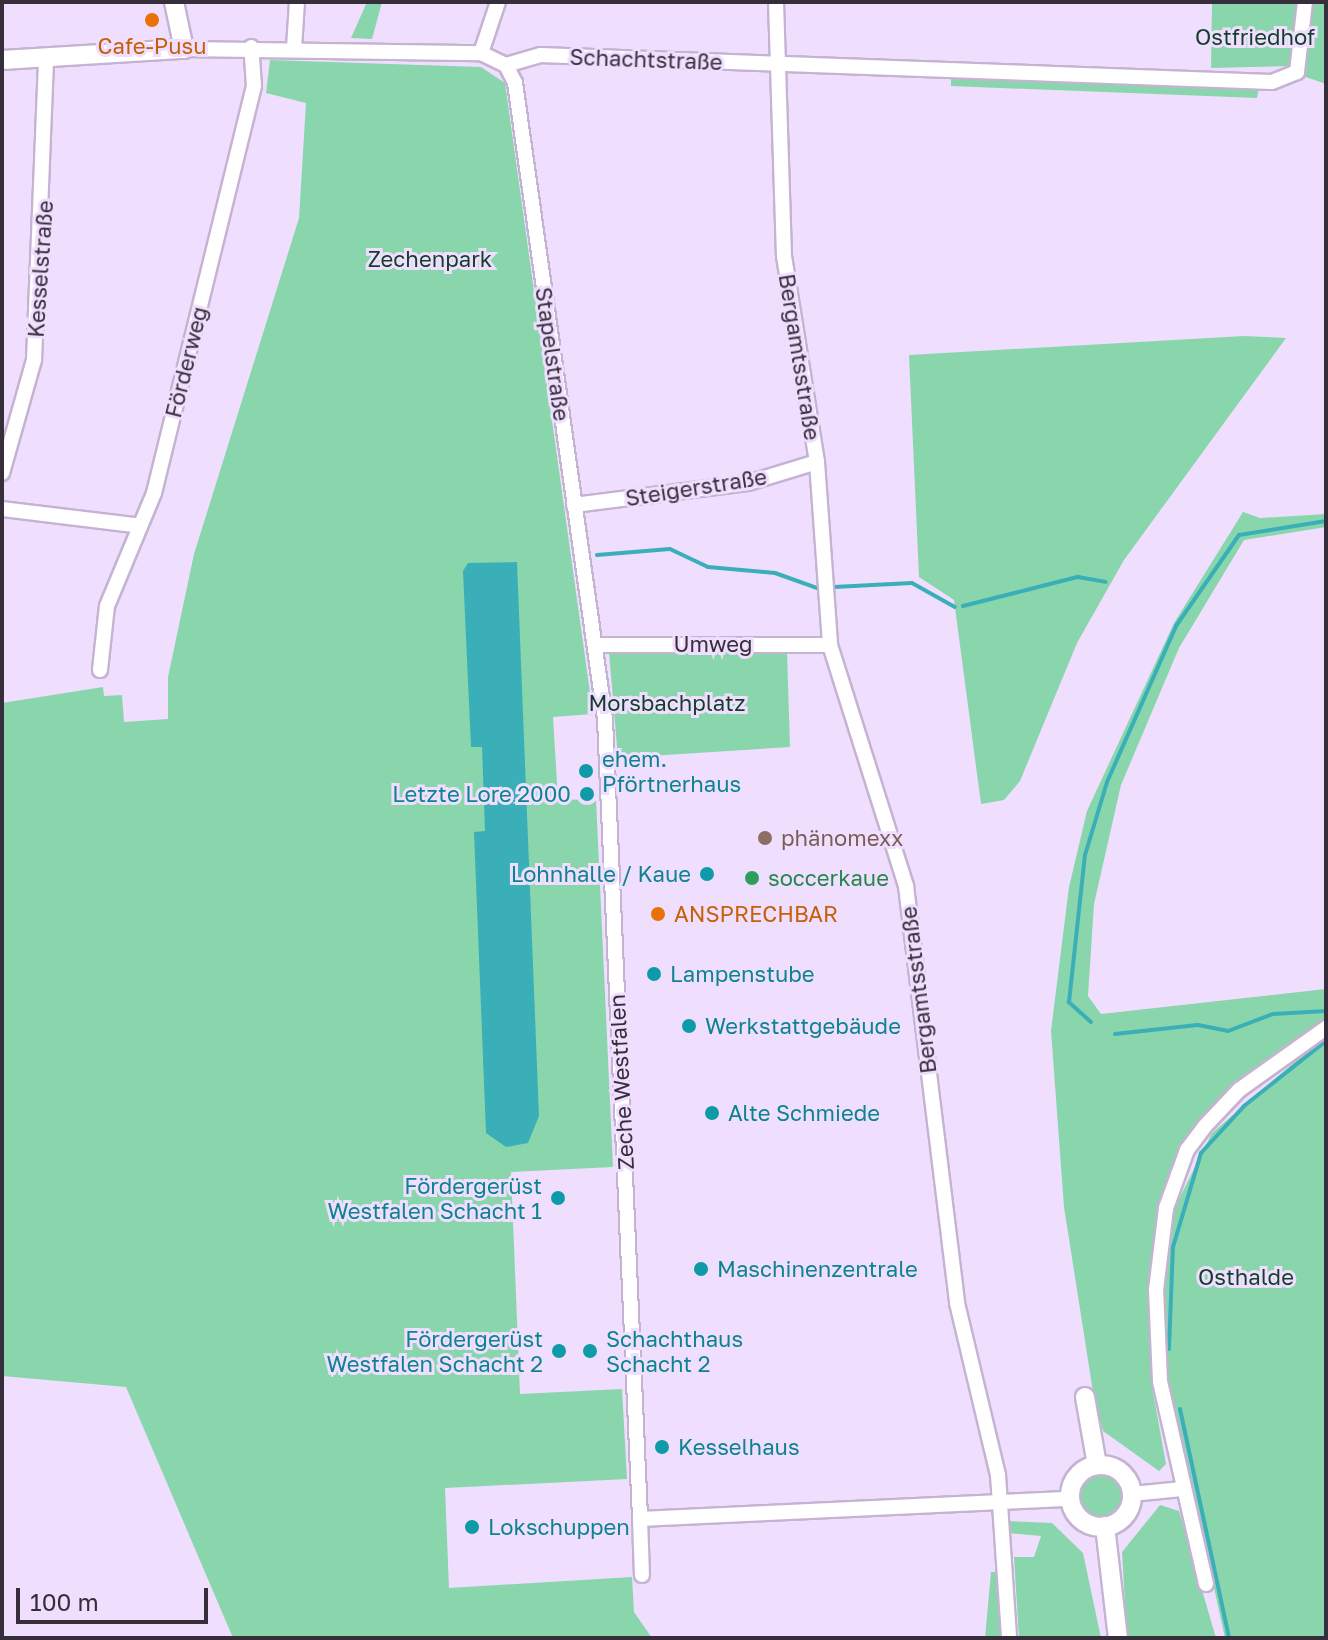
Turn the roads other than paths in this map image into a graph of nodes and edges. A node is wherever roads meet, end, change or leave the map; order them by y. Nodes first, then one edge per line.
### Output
1 (174, 2) edge
2 (297, 2) edge
3 (498, 2) edge
4 (776, 2) edge
5 (1305, 2) edge
6 (251, 47) junction
7 (294, 48) junction
8 (184, 49) junction
9 (481, 53) junction
10 (2, 60) edge
11 (46, 61) junction
12 (775, 63) junction
13 (506, 65) junction
14 (817, 462) junction
15 (2, 473) edge
16 (574, 505) junction
17 (2, 509) edge
18 (135, 525) junction
19 (596, 645) junction
20 (830, 645) junction
21 (100, 670) dead end
22 (1326, 1028) edge
23 (1085, 1397) dead end
24 (1097, 1465) junction
25 (1182, 1489) junction
26 (1132, 1494) junction
27 (1070, 1499) junction
28 (1001, 1501) junction
29 (640, 1519) junction
30 (1105, 1526) junction
31 (642, 1575) dead end
32 (1206, 1584) dead end
33 (1009, 1638) edge
34 (1118, 1638) edge

1 - 8 street
2 - 7 street
3 - 9 street
4 - 12 street, Bergamtsstraße
5 - 12 street, Schachtstraße
6 - 7 street
6 - 8 street
6 - 18 street, Förderweg
7 - 9 street
8 - 11 street
9 - 13 street
10 - 11 street
11 - 15 street, Kesselstraße
12 - 13 street, Schachtstraße
12 - 14 street, Bergamtsstraße
13 - 16 street, Stapelstraße
14 - 16 street, Steigerstraße
14 - 20 street, Bergamtsstraße
16 - 19 street, Stapelstraße
17 - 18 street
18 - 21 street, Förderweg
19 - 20 street, Umweg
19 - 29 street, Zeche Westfalen
20 - 28 street, Bergamtsstraße
22 - 25 street
23 - 24 street
24 - 26 street
24 - 27 street
25 - 26 street
25 - 32 street
26 - 30 street
27 - 28 street
27 - 30 street
28 - 29 street
28 - 33 street, Bergamtsstraße
29 - 31 street, Zeche Westfalen
30 - 34 street

